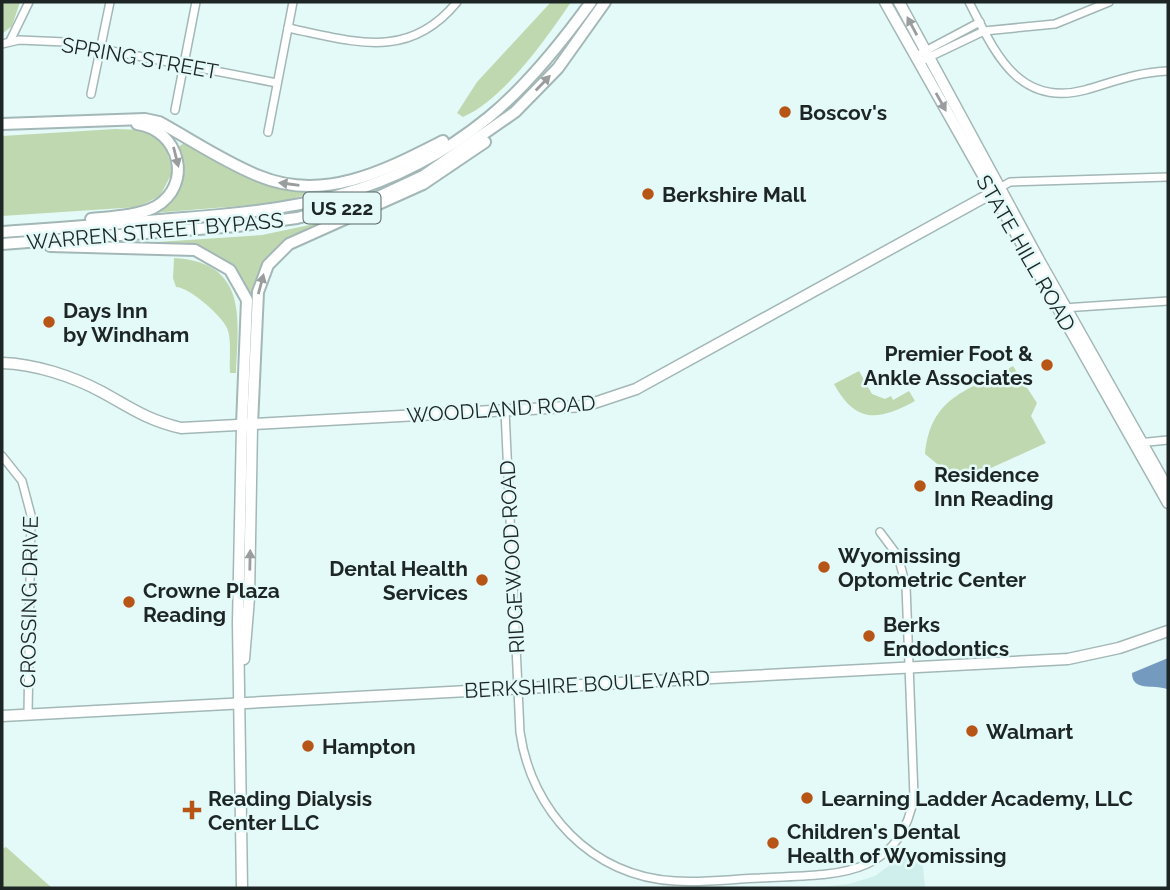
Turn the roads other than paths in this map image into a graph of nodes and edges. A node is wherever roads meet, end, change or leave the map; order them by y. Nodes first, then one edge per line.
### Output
1 (29, 2) edge
2 (110, 2) edge
3 (196, 2) edge
4 (293, 2) edge
5 (457, 2) edge
6 (582, 2) edge
7 (591, 2) edge
8 (605, 2) edge
9 (885, 2) edge
10 (899, 2) edge
11 (969, 2) edge
12 (1109, 2) edge
13 (982, 27) junction
14 (288, 28) junction
15 (6, 43) edge
16 (101, 49) junction
17 (922, 57) junction
18 (184, 65) junction
19 (540, 66) junction
20 (1168, 71) edge
21 (277, 83) junction
22 (91, 94) dead end
23 (175, 110) dead end
24 (515, 112) junction
25 (489, 117) junction
26 (2, 124) edge
27 (2, 130) edge
28 (268, 132) dead end
29 (1168, 177) edge
30 (996, 190) junction
31 (2, 230) edge
32 (2, 245) edge
33 (1168, 301) edge
34 (1063, 308) junction
35 (2, 363) edge
36 (505, 411) junction
37 (247, 425) junction
38 (1168, 440) edge
39 (1139, 443) junction
40 (2, 456) edge
41 (1168, 489) edge
42 (1168, 503) edge
43 (880, 532) dead end
44 (1168, 631) edge
45 (909, 668) junction
46 (518, 688) junction
47 (241, 702) junction
48 (28, 715) junction
49 (2, 716) edge
50 (242, 888) edge

1 - 15 street
2 - 16 street
3 - 18 street
4 - 14 street
5 - 14 street
6 - 19 highway
7 - 19 highway, WARREN STREET BYPASS / US 222
24 -> 8 highway, WARREN STREET BYPASS / US 222
9 - 17 main road, STATE HILL ROAD
17 -> 10 main road, STATE HILL ROAD
11 - 13 street
12 - 13 street
13 - 17 street
13 - 20 street
14 - 21 street
15 - 16 street, SPRING STREET
16 - 18 street, SPRING STREET
16 - 22 street
17 - 30 main road, STATE HILL ROAD
18 - 21 street, SPRING STREET
18 - 23 street
19 - 25 highway, WARREN STREET BYPASS / US 222
21 - 28 street
24 - 32 highway, WARREN STREET BYPASS / US 222
37 -> 24 highway
25 -> 26 highway
25 - 31 highway, WARREN STREET BYPASS / US 222
27 -> 31 highway
29 - 30 street, WOODLAND ROAD
30 - 34 main road, STATE HILL ROAD
30 - 36 main road, WOODLAND ROAD
32 - 37 highway
33 - 34 street
34 - 39 main road, STATE HILL ROAD
35 - 37 main road, WOODLAND ROAD
36 - 37 main road, WOODLAND ROAD
36 - 46 street, RIDGEWOOD ROAD
37 - 47 main road
38 - 39 street
39 - 41 main road, STATE HILL ROAD
39 - 42 main road, STATE HILL ROAD
40 - 48 street, CROSSING DRIVE
43 - 45 street, RIDGEWOOD ROAD
44 - 45 main road, BERKSHIRE BOULEVARD
45 - 46 main road, BERKSHIRE BOULEVARD
45 - 46 street, RIDGEWOOD ROAD
46 - 47 main road, BERKSHIRE BOULEVARD
47 - 48 main road, BERKSHIRE BOULEVARD
47 - 50 main road
48 - 49 main road, BERKSHIRE BOULEVARD

